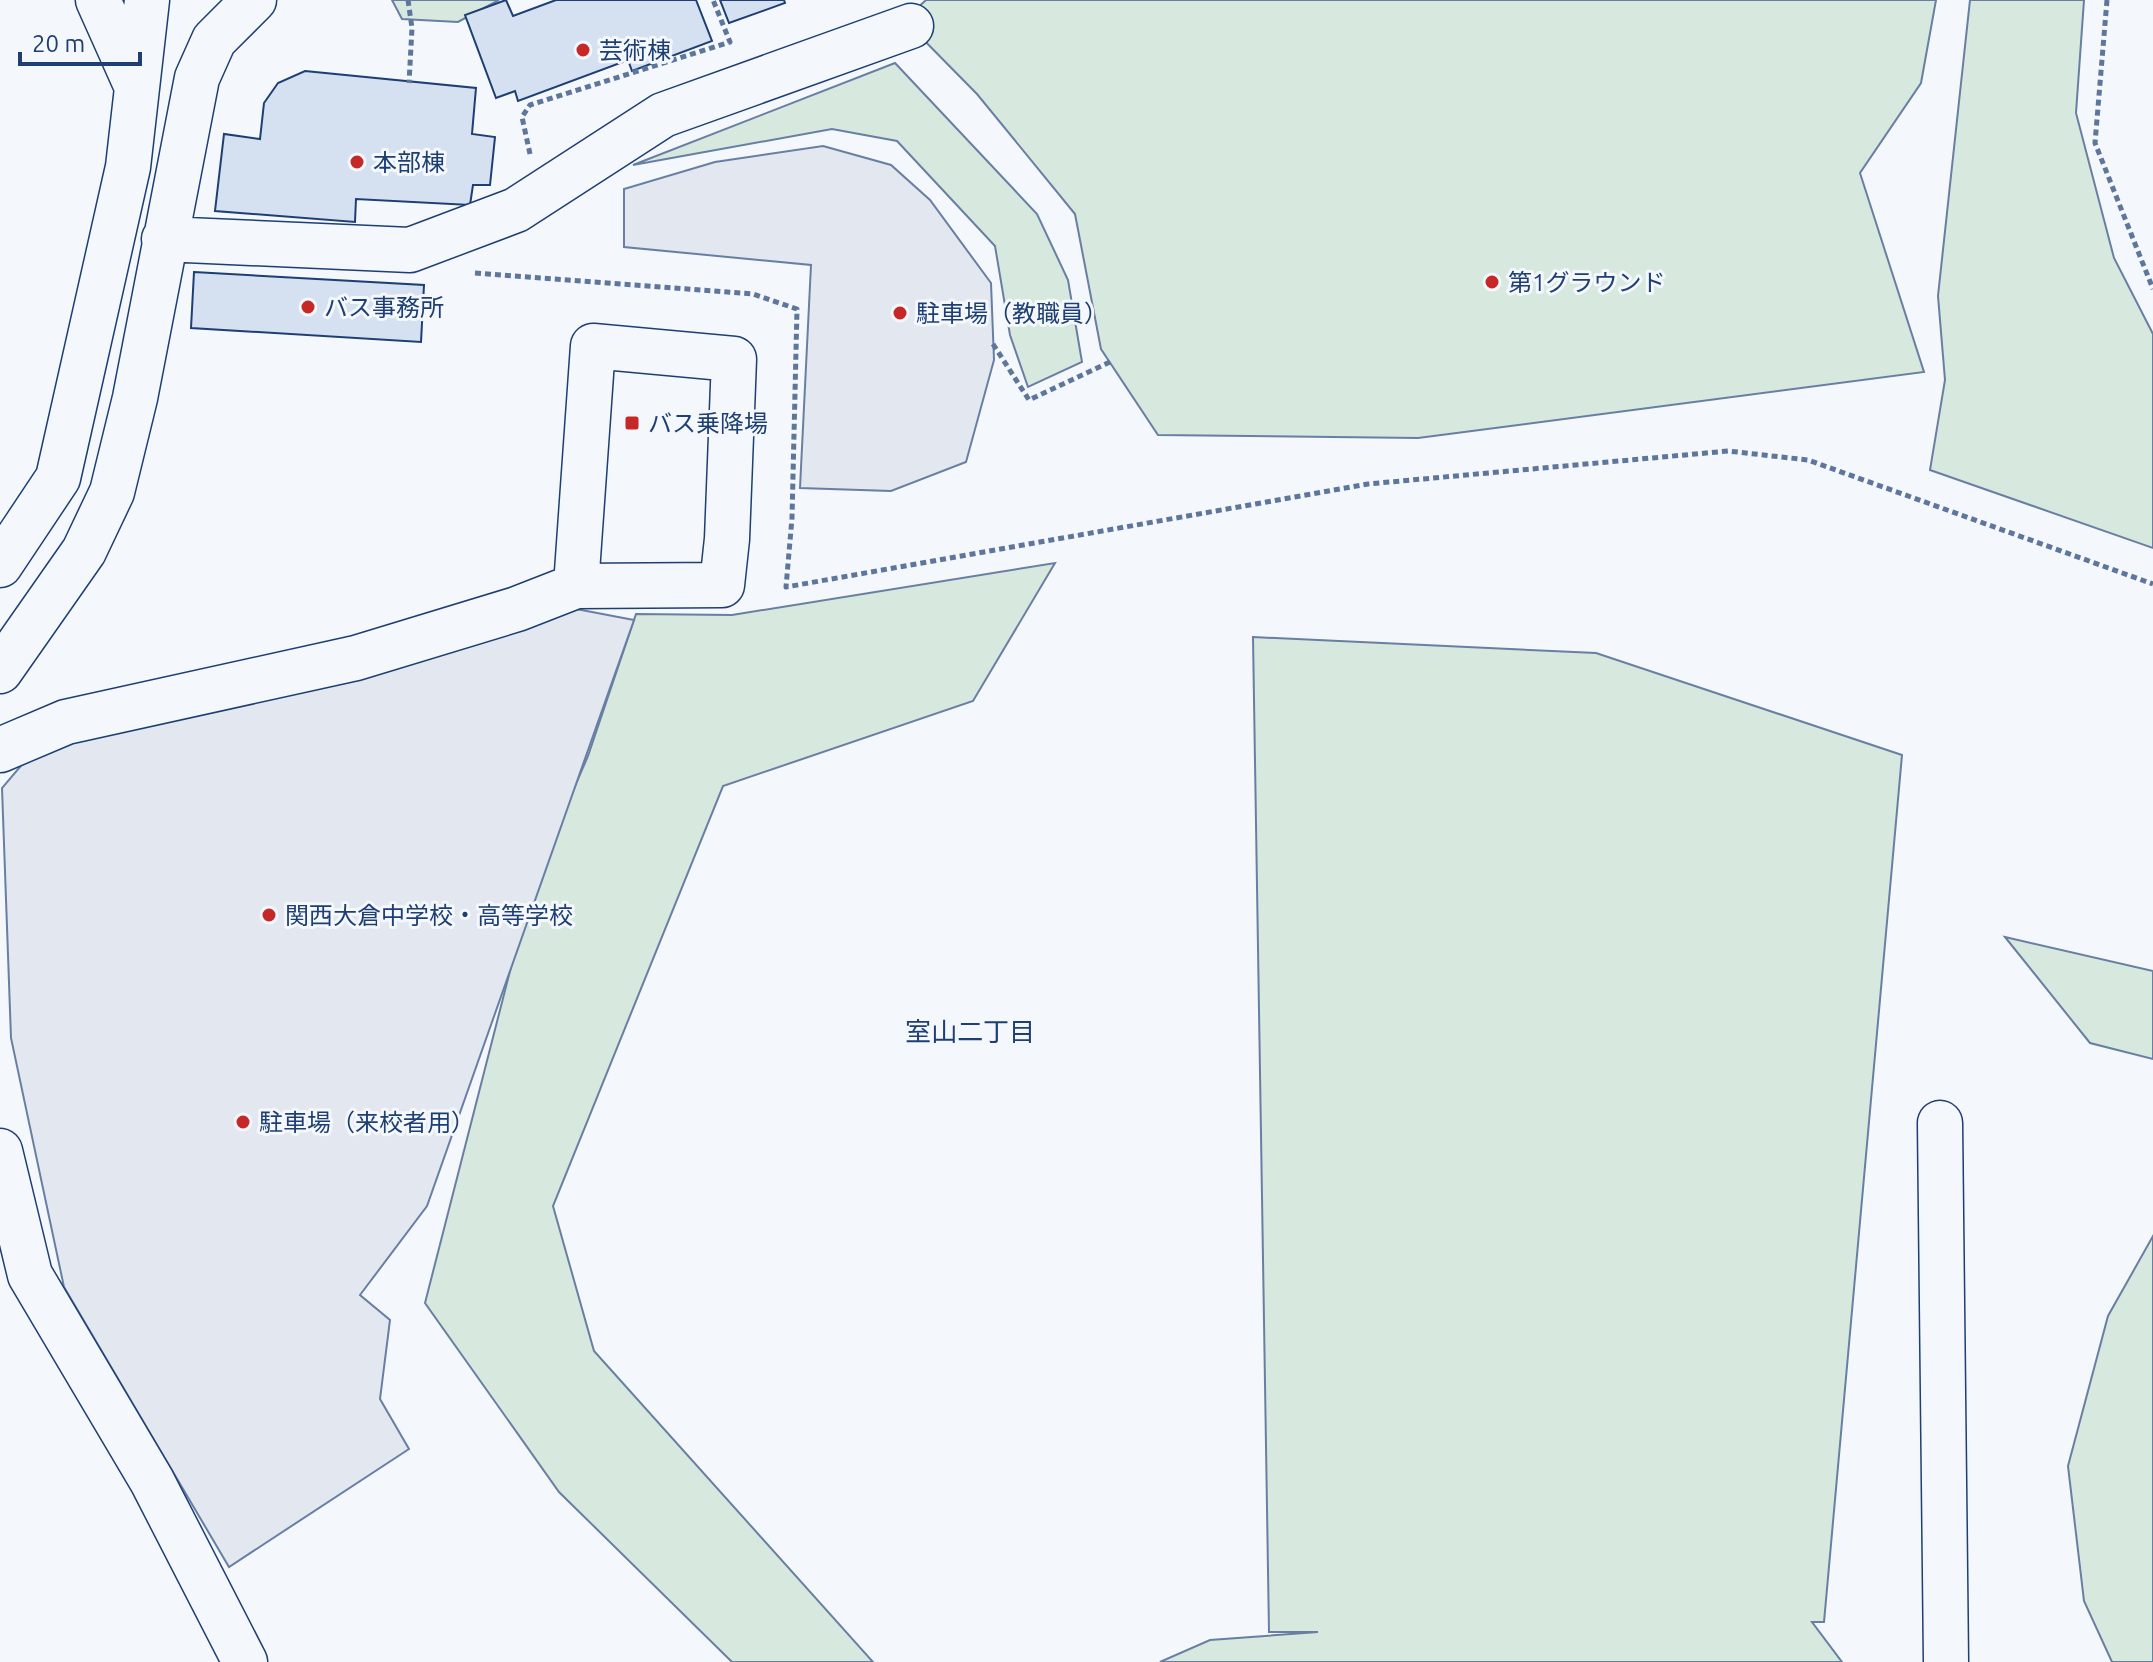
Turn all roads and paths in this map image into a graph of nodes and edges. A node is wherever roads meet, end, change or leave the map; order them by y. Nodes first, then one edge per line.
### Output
1 (98, 0) edge
2 (147, 0) edge
3 (254, 0) edge
4 (408, 0) edge
5 (713, 0) edge
6 (2107, 0) edge
7 (911, 26) dead end
8 (409, 83) dead end
9 (136, 85) junction
10 (538, 195) junction
11 (164, 239) junction
12 (2153, 289) edge
13 (993, 344) dead end
14 (1110, 362) dead end
15 (792, 518) dead end
16 (0, 565) edge
17 (2153, 584) edge
18 (576, 586) junction
19 (0, 671) edge
20 (0, 750) edge
21 (1940, 1123) dead end
22 (0, 1151) edge
23 (245, 1662) edge
24 (1946, 1662) edge

1 - 9 street
2 - 9 street
3 - 11 street
4 - 8 path
5 - 10 path
6 - 12 path
7 - 10 street
9 - 16 street
10 - 11 street
11 - 19 street
13 - 14 path
15 - 17 path
18 - 18 street
18 - 20 street
21 - 24 street
22 - 23 street

